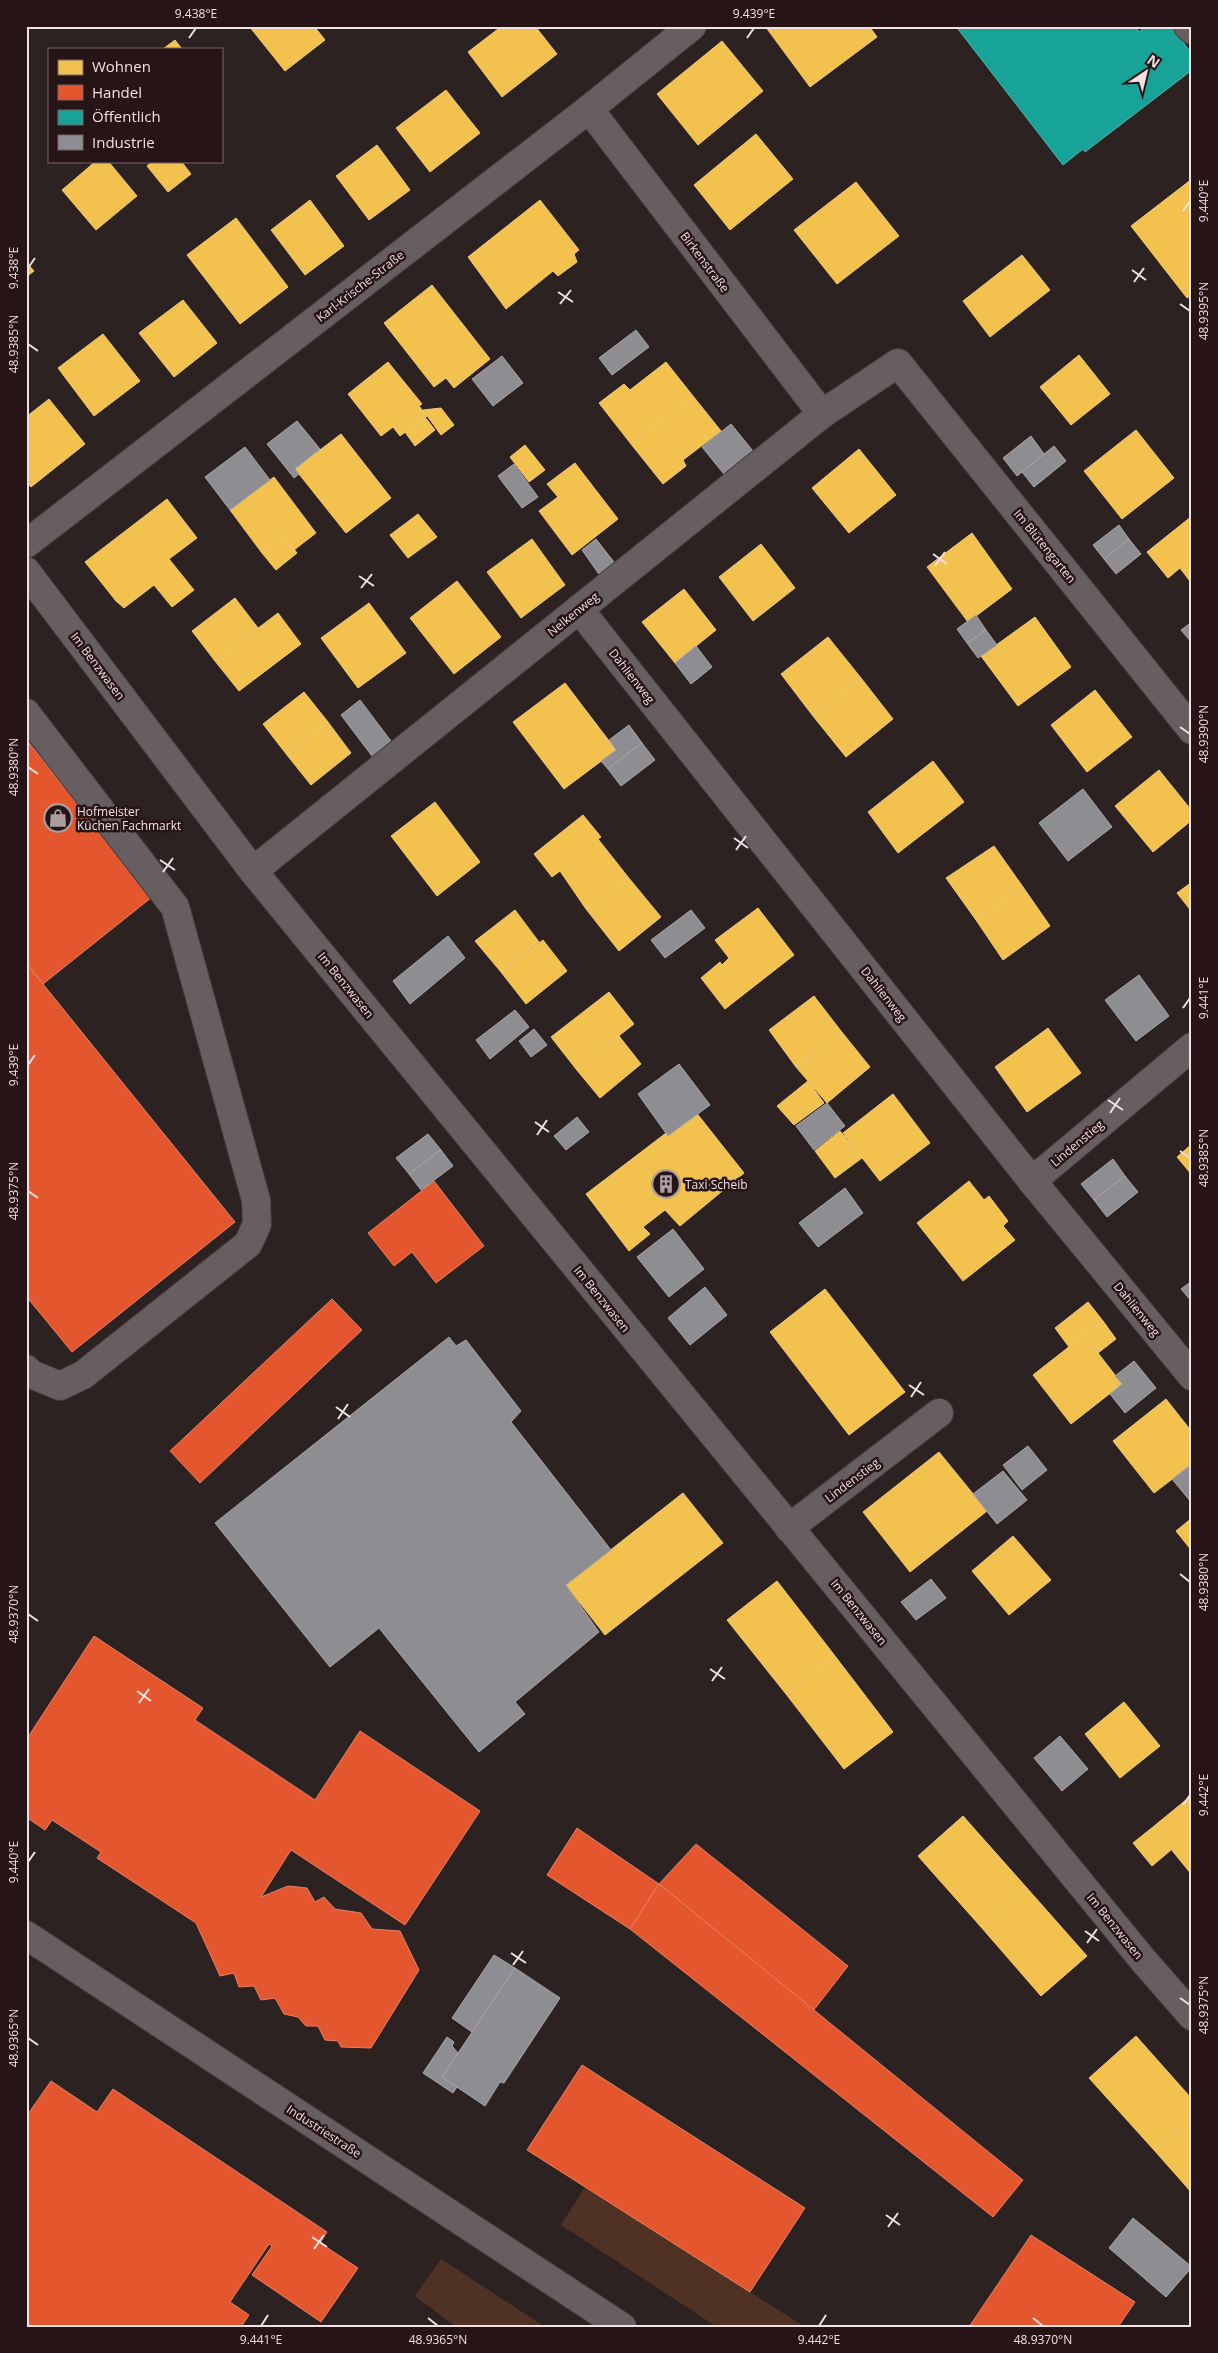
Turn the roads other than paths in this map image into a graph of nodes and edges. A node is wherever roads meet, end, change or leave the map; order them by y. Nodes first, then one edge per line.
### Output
1 (692, 26) edge
2 (1188, 26) edge
3 (1192, 30) edge
4 (589, 109) junction
5 (898, 364) joint
6 (822, 414) junction
7 (26, 544) edge
8 (26, 571) edge
9 (579, 609) junction
10 (26, 712) edge
11 (1192, 730) edge
12 (252, 870) junction
13 (1192, 1046) edge
14 (1032, 1181) junction
15 (26, 1369) edge
16 (1192, 1376) edge
17 (939, 1413) dead end
18 (789, 1528) junction
19 (26, 1935) edge
20 (1192, 2016) edge
21 (616, 2325) edge

1 - 4 street, Karl-Krische-Straße
2 - 3 street
4 - 6 street, Birkenstraße
4 - 7 street, Karl-Krische-Straße
5 - 6 street, Nelkenweg
5 - 11 street, Im Blütengarten
6 - 9 street, Nelkenweg
8 - 12 street, Im Benzwasen
9 - 12 street, Nelkenweg
9 - 14 street, Dahlienweg
10 - 15 street
12 - 18 street, Im Benzwasen
13 - 14 street, Lindenstieg
14 - 16 street, Dahlienweg
17 - 18 street, Lindenstieg
18 - 20 street, Im Benzwasen
19 - 21 street, Industriestraße

